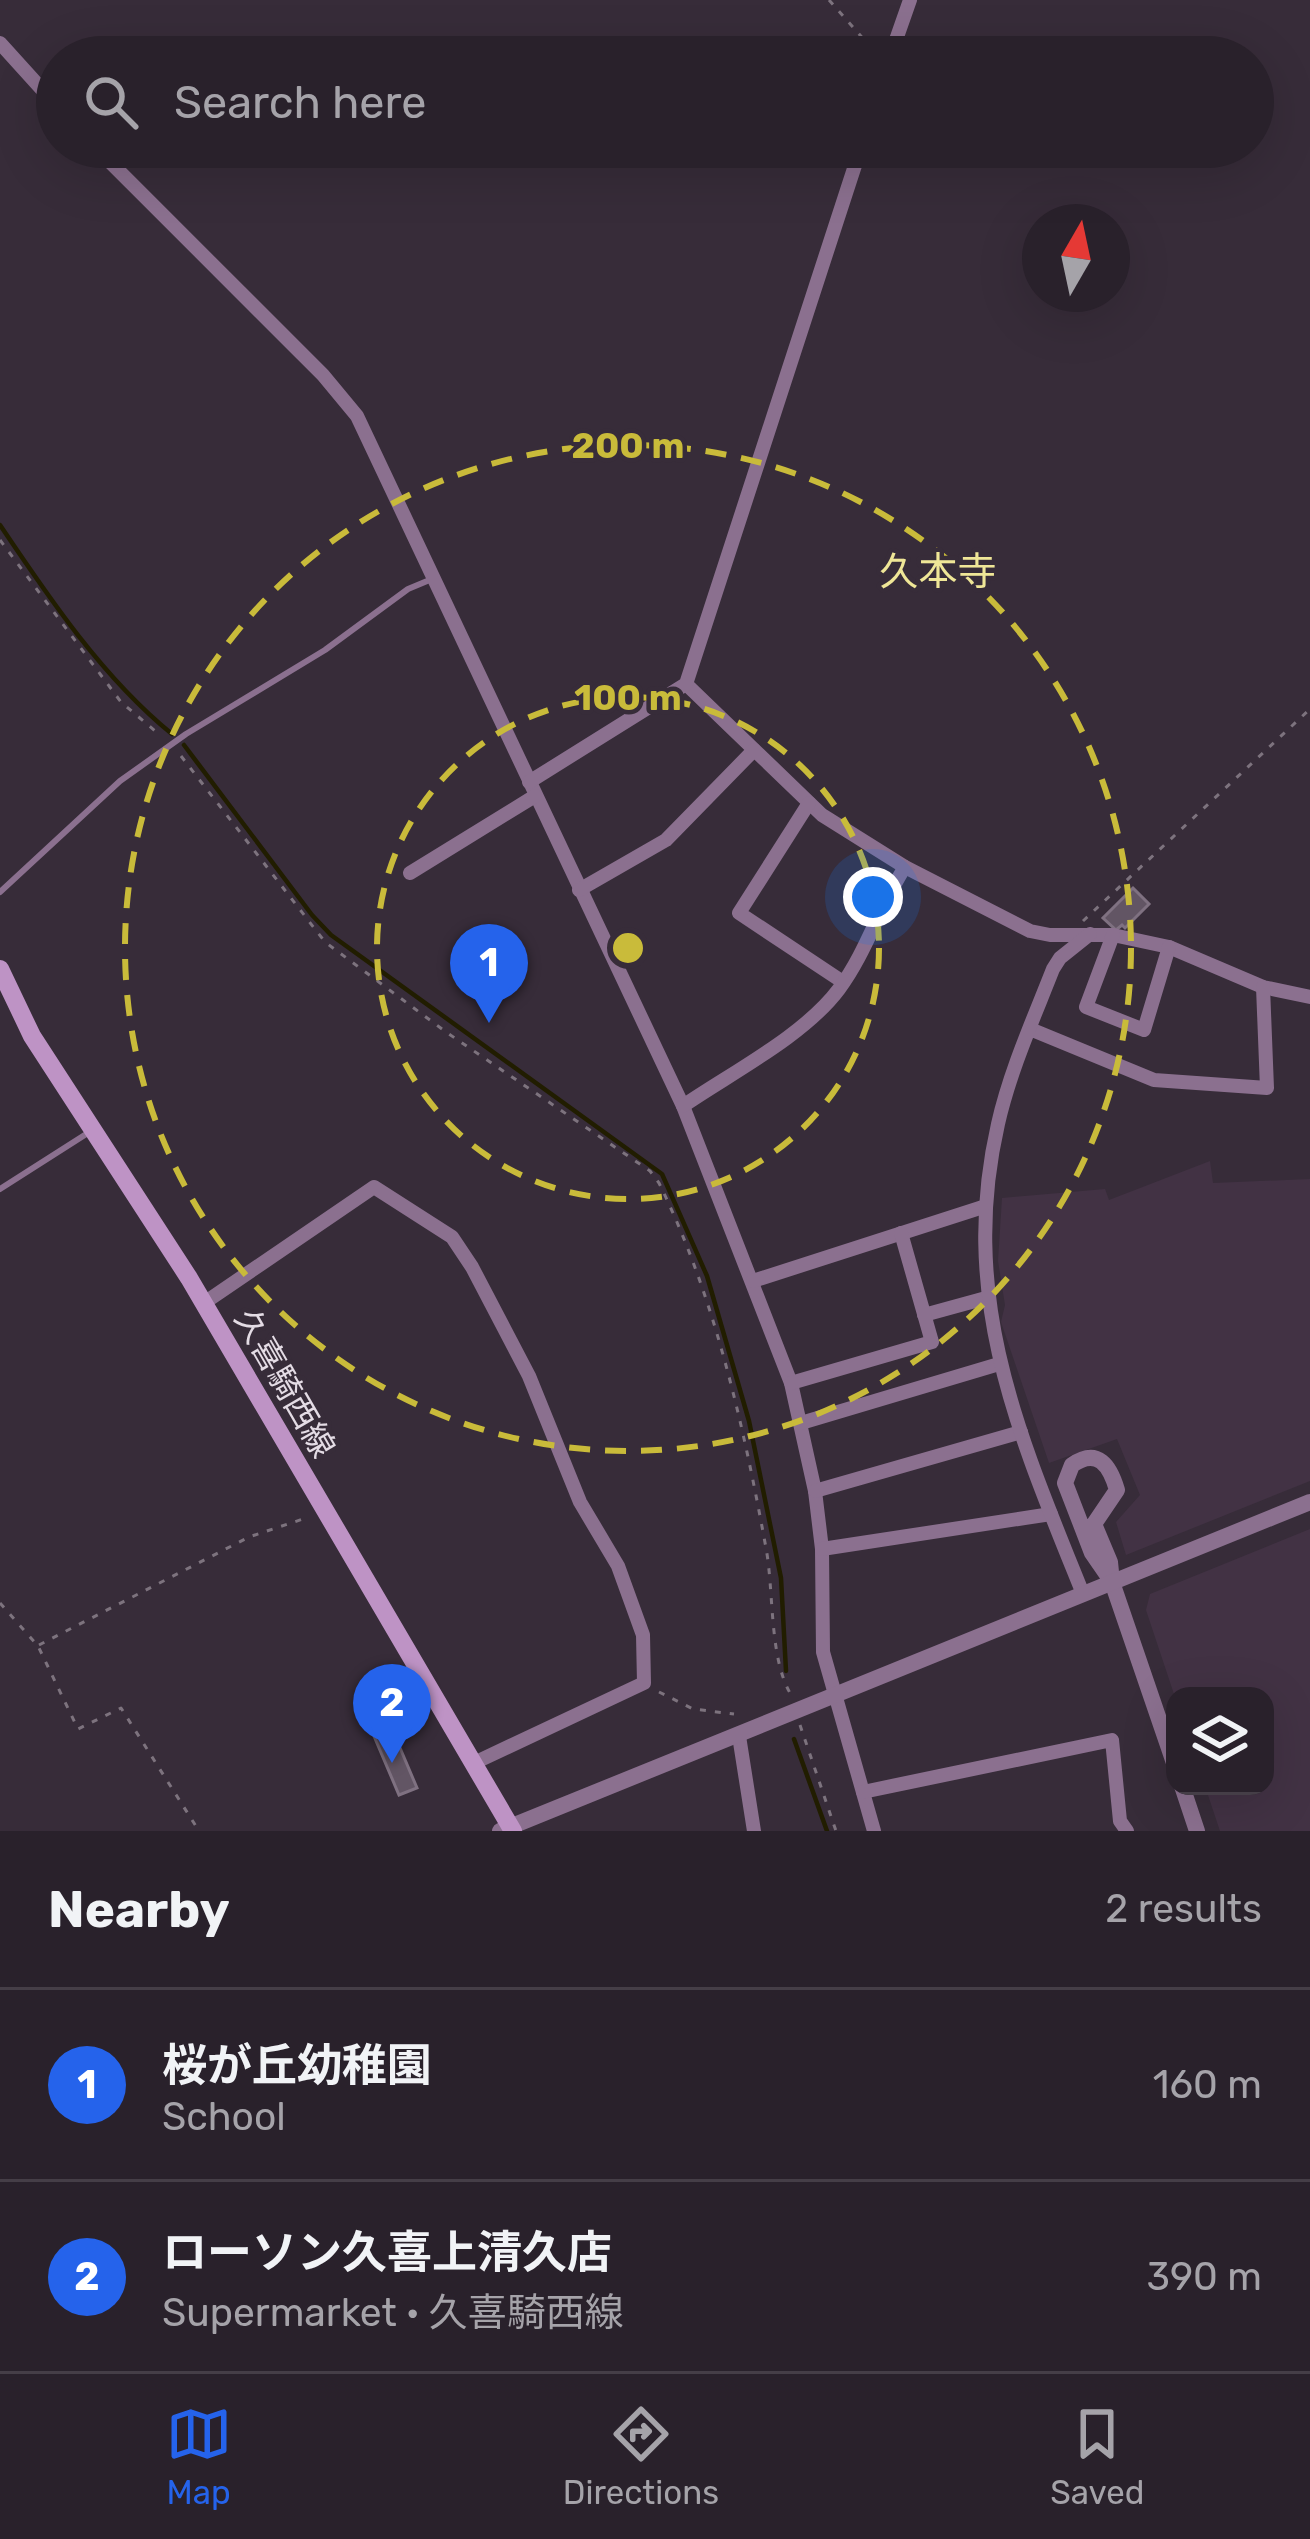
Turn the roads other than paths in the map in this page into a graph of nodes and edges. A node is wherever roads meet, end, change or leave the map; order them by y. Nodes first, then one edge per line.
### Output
1 (910, 0) edge
2 (894, 36) edge
3 (0, 44) edge
4 (36, 83) edge
5 (116, 168) edge
6 (853, 168) edge
7 (435, 578) junction
8 (686, 684) junction
9 (754, 750) junction
10 (532, 789) junction
11 (809, 803) junction
12 (905, 867) junction
13 (410, 874) dead end
14 (579, 890) junction
15 (0, 892) edge
16 (1092, 933) junction
17 (1113, 934) junction
18 (1169, 947) junction
19 (0, 969) edge
20 (843, 982) junction
21 (1263, 987) junction
22 (1310, 997) edge
23 (1030, 1029) junction
24 (683, 1106) junction
25 (94, 1129) junction
26 (0, 1189) edge
27 (986, 1205) junction
28 (901, 1233) junction
29 (752, 1281) junction
30 (986, 1298) junction
31 (204, 1303) junction
32 (924, 1316) junction
33 (999, 1364) junction
34 (791, 1383) junction
35 (800, 1423) junction
36 (1021, 1432) junction
37 (815, 1491) junction
38 (1310, 1502) edge
39 (1051, 1514) junction
40 (822, 1550) junction
41 (1112, 1582) junction
42 (1083, 1594) junction
43 (837, 1695) junction
44 (739, 1728) junction
45 (1166, 1740) edge
46 (474, 1763) junction
47 (863, 1792) junction
48 (1185, 1795) edge
49 (508, 1829) edge
50 (754, 1831) edge
51 (874, 1831) edge
52 (1127, 1831) edge
53 (1197, 1831) edge

1 - 2 street
3 - 4 street
5 - 7 street
6 - 8 street
7 - 10 street
7 - 15 lane
8 - 9 street
8 - 10 street
9 - 11 street
9 - 14 street
10 - 13 street
10 - 14 street
11 - 12 street
11 - 20 street
12 - 16 street
12 - 20 street
14 - 24 street
16 - 17 street
16 - 23 street
17 - 18 street
17 - 18 street
18 - 21 street
19 - 25 main road, 久喜騎西線
20 - 24 street
21 - 22 street
21 - 23 street
23 - 27 street
24 - 29 street
25 - 26 lane
25 - 31 main road, 久喜騎西線
27 - 28 street
27 - 30 street
28 - 29 street
28 - 32 street
29 - 34 street
30 - 32 street
30 - 33 street
31 - 46 main road, 久喜騎西線
31 - 46 street
32 - 34 street
33 - 35 street
33 - 36 street
34 - 35 street
35 - 37 street
36 - 37 street
36 - 39 street
37 - 40 street
38 - 41 street
39 - 40 street
39 - 42 street
40 - 43 street
41 - 41 street
41 - 42 street
41 - 45 street
42 - 43 street
43 - 44 street
43 - 47 street
44 - 49 street
44 - 50 street
46 - 49 main road, 久喜騎西線
47 - 51 street
47 - 52 street
48 - 53 street

